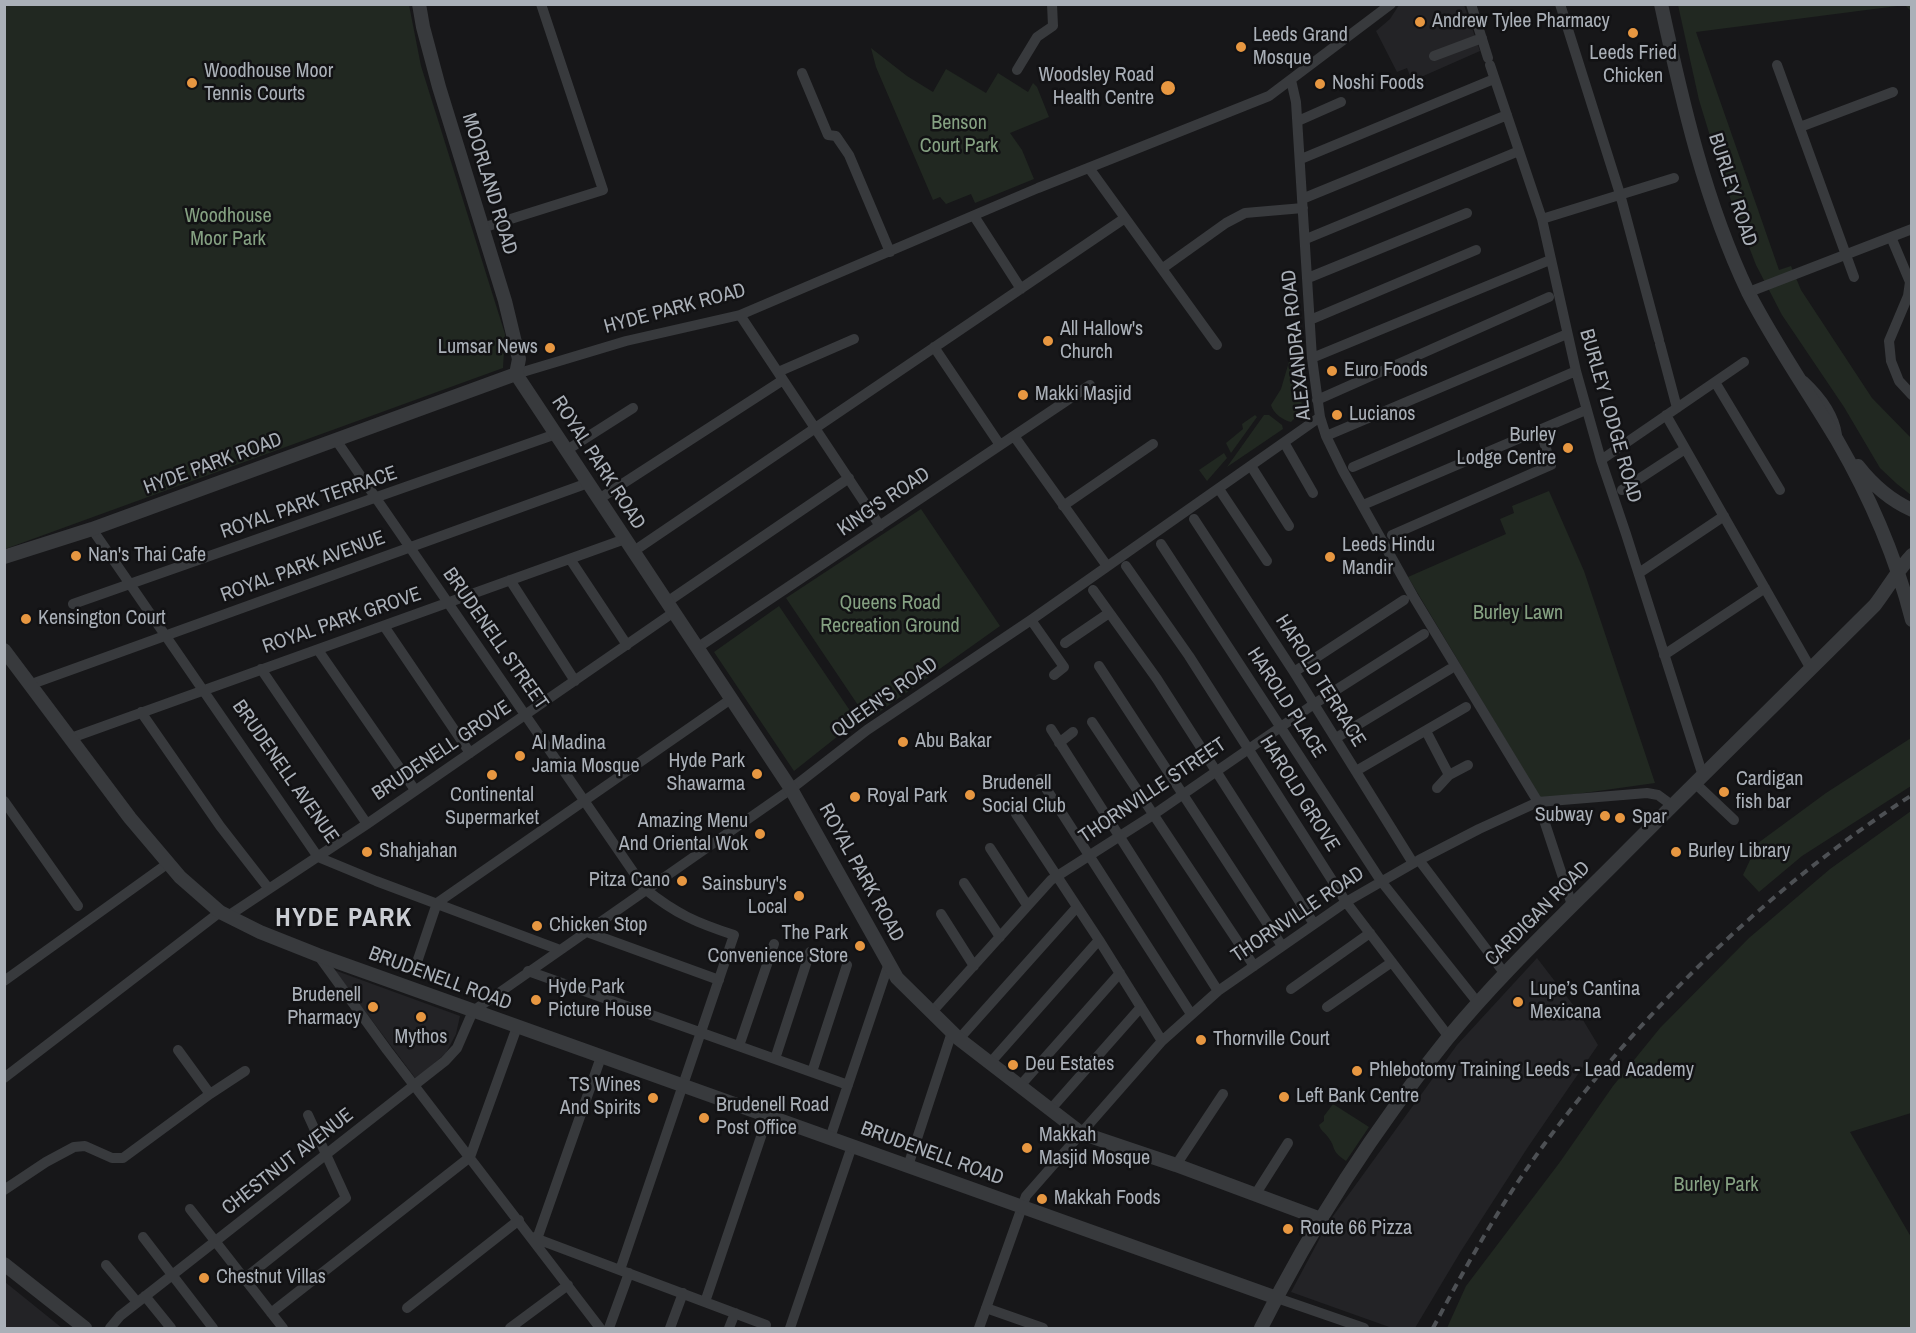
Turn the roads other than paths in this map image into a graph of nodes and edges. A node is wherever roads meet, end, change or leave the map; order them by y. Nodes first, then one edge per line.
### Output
1 (419, 4) edge
2 (541, 4) edge
3 (1052, 4) edge
4 (1471, 4) edge
5 (1560, 4) edge
6 (1661, 4) edge
7 (1386, 7) edge
8 (1482, 38) junction
9 (1434, 56) dead end
10 (1777, 65) dead end
11 (1017, 70) dead end
12 (802, 73) dead end
13 (1494, 79) junction
14 (1291, 80) junction
15 (1893, 92) dead end
16 (1341, 102) dead end
17 (1507, 115) junction
18 (1298, 121) junction
19 (1800, 127) junction
20 (1519, 151) junction
21 (1301, 159) junction
22 (1089, 168) junction
23 (1674, 178) dead end
24 (1620, 194) junction
25 (1302, 204) junction
26 (1467, 213) dead end
27 (974, 216) junction
28 (1125, 218) junction
29 (1542, 219) junction
30 (482, 228) junction
31 (1911, 229) edge
32 (1891, 237) junction
33 (1306, 239) junction
34 (1476, 250) dead end
35 (890, 252) junction
36 (1846, 254) junction
37 (1550, 260) junction
38 (1163, 268) junction
39 (1854, 277) dead end
40 (1308, 278) junction
41 (1021, 289) junction
42 (1749, 292) junction
43 (1549, 297) dead end
44 (740, 315) junction
45 (1310, 320) junction
46 (1568, 334) junction
47 (854, 339) dead end
48 (1217, 345) dead end
49 (934, 347) junction
50 (1312, 358) junction
51 (1744, 362) dead end
52 (1576, 371) junction
53 (516, 374) junction
54 (780, 376) junction
55 (1715, 382) junction
56 (1090, 384) dead end
57 (1911, 396) edge
58 (1317, 400) junction
59 (633, 408) dead end
60 (1677, 408) junction
61 (1586, 410) junction
62 (1666, 415) junction
63 (1320, 417) junction
64 (814, 428) junction
65 (1540, 429) junction
66 (556, 434) junction
67 (1014, 436) junction
68 (1326, 436) junction
69 (336, 440) junction
70 (1838, 441) junction
71 (1153, 444) dead end
72 (1285, 444) junction
73 (1000, 446) junction
74 (1685, 449) junction
75 (567, 450) junction
76 (1601, 460) junction
77 (1251, 466) junction
78 (1353, 467) dead end
79 (849, 478) junction
80 (588, 483) junction
81 (1219, 489) junction
82 (1622, 490) dead end
83 (1780, 490) dead end
84 (1314, 493) dead end
85 (376, 498) junction
86 (599, 499) junction
87 (1363, 505) junction
88 (1063, 506) junction
89 (1911, 510) edge
90 (1724, 516) junction
91 (1194, 519) dead end
92 (880, 526) junction
93 (1289, 526) dead end
94 (93, 529) junction
95 (1392, 535) dead end
96 (626, 539) junction
97 (1161, 544) dead end
98 (410, 548) junction
99 (634, 551) junction
100 (1911, 555) edge
101 (4, 557) edge
102 (570, 559) junction
103 (1267, 561) dead end
104 (1107, 566) junction
105 (1126, 566) dead end
106 (1897, 570) junction
107 (1639, 573) junction
108 (510, 580) junction
109 (130, 585) junction
110 (1765, 588) junction
111 (1093, 590) dead end
112 (1404, 600) dead end
113 (448, 603) junction
114 (73, 604) dead end
115 (671, 607) junction
116 (1109, 613) junction
117 (1031, 620) junction
118 (1911, 620) edge
119 (384, 626) junction
120 (1424, 634) dead end
121 (167, 636) junction
122 (1065, 643) dead end
123 (627, 645) junction
124 (697, 648) junction
125 (4, 650) edge
126 (318, 650) junction
127 (1664, 655) junction
128 (1099, 666) dead end
129 (261, 669) junction
130 (1450, 669) dead end
131 (1811, 669) junction
132 (1294, 672) junction
133 (1054, 675) dead end
134 (576, 681) junction
135 (29, 685) junction
136 (204, 689) junction
137 (731, 699) junction
138 (1314, 704) junction
139 (1466, 706) dead end
140 (141, 712) junction
141 (526, 715) junction
142 (1092, 722) dead end
143 (1281, 728) junction
144 (1051, 729) dead end
145 (1426, 731) junction
146 (1073, 732) dead end
147 (71, 738) junction
148 (1336, 738) junction
149 (1059, 743) junction
150 (1249, 749) junction
151 (470, 753) junction
152 (1468, 765) dead end
153 (1217, 771) junction
154 (1356, 771) junction
155 (1449, 775) junction
156 (1040, 779) dead end
157 (1699, 780) junction
158 (1437, 788) dead end
159 (791, 789) junction
160 (416, 790) junction
161 (1183, 794) junction
162 (4, 801) edge
163 (585, 801) junction
164 (1538, 802) junction
165 (1673, 806) junction
166 (1016, 813) dead end
167 (1153, 815) junction
168 (1734, 820) dead end
169 (367, 824) junction
170 (1118, 837) junction
171 (990, 848) dead end
172 (1089, 855) junction
173 (318, 857) junction
174 (1416, 862) junction
175 (167, 864) junction
176 (1057, 876) junction
177 (1381, 881) junction
178 (964, 883) dead end
179 (269, 889) junction
180 (645, 890) junction
181 (1346, 902) junction
182 (437, 903) junction
183 (1572, 905) junction
184 (78, 906) dead end
185 (1027, 906) junction
186 (1077, 908) junction
187 (224, 914) junction
188 (940, 914) dead end
189 (1314, 924) junction
190 (587, 932) junction
191 (1370, 933) junction
192 (1000, 937) junction
193 (1099, 940) junction
194 (774, 944) dead end
195 (1282, 946) junction
196 (560, 950) junction
197 (810, 952) dead end
198 (318, 956) junction
199 (1392, 962) junction
200 (889, 963) junction
201 (847, 965) dead end
202 (974, 966) junction
203 (1254, 966) junction
204 (414, 971) dead end
205 (528, 971) junction
206 (1120, 973) junction
207 (1504, 974) junction
208 (719, 980) junction
209 (4, 981) edge
210 (1291, 989) dead end
211 (1218, 991) junction
212 (1478, 1003) junction
213 (1141, 1007) junction
214 (1327, 1007) dead end
215 (473, 1011) junction
216 (931, 1013) junction
217 (1191, 1014) junction
218 (517, 1027) junction
219 (702, 1033) junction
220 (955, 1035) junction
221 (1449, 1037) junction
222 (1162, 1041) junction
223 (739, 1046) junction
224 (178, 1050) dead end
225 (601, 1057) junction
226 (775, 1059) junction
227 (990, 1063) junction
228 (245, 1071) dead end
229 (812, 1072) junction
230 (4, 1078) edge
231 (415, 1085) junction
232 (848, 1085) junction
233 (684, 1086) junction
234 (1019, 1087) junction
235 (210, 1094) junction
236 (1223, 1094) dead end
237 (1050, 1110) junction
238 (308, 1115) dead end
239 (768, 1116) junction
240 (1081, 1133) junction
241 (830, 1138) junction
242 (1288, 1143) dead end
243 (852, 1146) junction
244 (326, 1156) junction
245 (470, 1157) junction
246 (1176, 1165) junction
247 (908, 1166) junction
248 (4, 1190) edge
249 (1255, 1195) junction
250 (1021, 1206) junction
251 (190, 1209) dead end
252 (1321, 1219) junction
253 (519, 1220) junction
254 (143, 1237) dead end
255 (534, 1238) junction
256 (215, 1242) junction
257 (4, 1263) edge
258 (106, 1265) dead end
259 (625, 1272) junction
260 (171, 1276) junction
261 (244, 1279) junction
262 (568, 1285) junction
263 (682, 1293) junction
264 (1276, 1298) junction
265 (141, 1299) junction
266 (705, 1302) junction
267 (407, 1308) dead end
268 (986, 1308) junction
269 (271, 1313) junction
270 (735, 1313) junction
271 (766, 1325) dead end
272 (85, 1329) edge
273 (110, 1329) edge
274 (171, 1329) edge
275 (213, 1329) edge
276 (283, 1329) edge
277 (510, 1329) edge
278 (600, 1329) edge
279 (609, 1329) edge
280 (670, 1329) edge
281 (729, 1329) edge
282 (790, 1329) edge
283 (979, 1329) edge
284 (1043, 1329) edge
285 (1261, 1329) edge
286 (1364, 1329) edge

1 - 30 street, MOORLAND ROAD
2 - 30 street
3 - 11 street
4 - 8 street, BURLEY LODGE ROAD
5 - 24 street
6 - 42 street, BURLEY ROAD
7 - 14 street, HYDE PARK ROAD
8 - 9 street
8 - 13 street, BURLEY LODGE ROAD
10 - 19 street
12 - 35 street
13 - 17 street, BURLEY LODGE ROAD
13 - 21 street
14 - 18 street, ALEXANDRA ROAD
14 - 22 street, HYDE PARK ROAD
15 - 19 street
16 - 18 street
17 - 20 street, BURLEY LODGE ROAD
17 - 25 street
18 - 21 street, ALEXANDRA ROAD
19 - 36 street
20 - 29 street, BURLEY LODGE ROAD
20 - 33 street
21 - 25 street, ALEXANDRA ROAD
22 - 27 street, HYDE PARK ROAD
22 - 28 street
23 - 24 street
24 - 29 street
24 - 60 street
25 - 33 street, ALEXANDRA ROAD
25 - 38 street
26 - 40 street
27 - 35 street, HYDE PARK ROAD
27 - 41 street
28 - 38 street
28 - 41 street
29 - 37 street, BURLEY LODGE ROAD
30 - 53 street, MOORLAND ROAD
31 - 32 street
32 - 36 street
32 - 57 street
33 - 40 street, ALEXANDRA ROAD
34 - 45 street
35 - 44 street, HYDE PARK ROAD
36 - 39 street
36 - 42 street
37 - 46 street, BURLEY LODGE ROAD
37 - 50 street
38 - 48 street
40 - 45 street, ALEXANDRA ROAD
41 - 49 street
42 - 70 street, BURLEY ROAD
43 - 58 street
44 - 53 street, HYDE PARK ROAD
44 - 54 street
45 - 50 street, ALEXANDRA ROAD
46 - 52 street, BURLEY LODGE ROAD
46 - 68 street
47 - 54 street
49 - 64 street
49 - 73 street
50 - 58 street, ALEXANDRA ROAD
51 - 55 street
52 - 61 street, BURLEY LODGE ROAD
52 - 78 street
53 - 66 street, ROYAL PARK ROAD
53 - 69 street, HYDE PARK ROAD
54 - 64 street
54 - 86 street
55 - 60 street
55 - 83 street
56 - 67 street, KING'S ROAD
58 - 63 street, ALEXANDRA ROAD
59 - 75 street
60 - 62 street
61 - 65 street
61 - 76 street, BURLEY LODGE ROAD
62 - 74 street
62 - 76 street
63 - 68 street, ALEXANDRA ROAD
63 - 72 street, QUEEN'S ROAD
64 - 79 street
64 - 99 street
65 - 87 street
65 - 95 street
66 - 75 street, ROYAL PARK ROAD
66 - 85 street, ROYAL PARK TERRACE
67 - 73 street, KING'S ROAD
67 - 88 street
68 - 87 street, ALEXANDRA ROAD
69 - 85 street, BRUDENELL STREET
69 - 94 street, HYDE PARK ROAD
70 - 89 street
70 - 106 street, BURLEY ROAD
71 - 88 street
72 - 77 street, QUEEN'S ROAD
72 - 84 street
73 - 92 street, KING'S ROAD
74 - 82 street
74 - 90 street
75 - 80 street, ROYAL PARK ROAD
76 - 107 street, BURLEY LODGE ROAD
77 - 81 street, QUEEN'S ROAD
77 - 93 street
79 - 92 street
79 - 115 street, BRUDENELL GROVE
80 - 86 street, ROYAL PARK ROAD
80 - 98 street, ROYAL PARK AVENUE
81 - 103 street
81 - 104 street, QUEEN'S ROAD
85 - 98 street, BRUDENELL STREET
85 - 109 street, ROYAL PARK TERRACE
86 - 96 street, ROYAL PARK ROAD
87 - 164 street, ALEXANDRA ROAD
88 - 104 street
90 - 107 street
90 - 110 street
91 - 132 street, HAROLD TERRACE
92 - 124 street, KING'S ROAD
94 - 101 street, HYDE PARK ROAD
94 - 109 street, BRUDENELL AVENUE
96 - 99 street, ROYAL PARK ROAD
96 - 102 street, ROYAL PARK GROVE
97 - 143 street, HAROLD PLACE
98 - 113 street, BRUDENELL STREET
98 - 121 street, ROYAL PARK AVENUE
99 - 115 street, ROYAL PARK ROAD
100 - 106 street, CARDIGAN ROAD
102 - 108 street, ROYAL PARK GROVE
102 - 123 street
104 - 117 street, QUEEN'S ROAD
105 - 150 street, HAROLD GROVE
106 - 118 street, BURLEY ROAD
106 - 131 street, CARDIGAN ROAD
107 - 127 street, BURLEY LODGE ROAD
108 - 113 street, ROYAL PARK GROVE
108 - 134 street
109 - 114 street, ROYAL PARK TERRACE
109 - 121 street, BRUDENELL AVENUE
110 - 127 street
110 - 131 street
111 - 116 street
112 - 132 street
113 - 119 street, ROYAL PARK GROVE
113 - 141 street, BRUDENELL STREET
115 - 123 street, BRUDENELL GROVE
115 - 124 street, ROYAL PARK ROAD
116 - 122 street
116 - 153 street
117 - 133 street
117 - 159 street, QUEEN'S ROAD
119 - 126 street, ROYAL PARK GROVE
119 - 151 street
120 - 138 street, THORNVILLE STREET
121 - 135 street, ROYAL PARK AVENUE
121 - 136 street, BRUDENELL AVENUE
123 - 134 street, BRUDENELL GROVE
124 - 137 street, ROYAL PARK ROAD
125 - 135 street, BRUDENELL ROAD
126 - 129 street, ROYAL PARK GROVE
126 - 160 street
127 - 157 street, BURLEY LODGE ROAD
128 - 161 street
129 - 136 street, ROYAL PARK GROVE
129 - 169 street
130 - 148 street
131 - 157 street, CARDIGAN ROAD
132 - 138 street, HAROLD TERRACE
134 - 141 street, BRUDENELL GROVE
135 - 147 street, BRUDENELL ROAD
136 - 140 street, ROYAL PARK GROVE
136 - 173 street, BRUDENELL AVENUE
137 - 159 street, ROYAL PARK ROAD
137 - 163 street
138 - 143 street, THORNVILLE STREET
138 - 148 street, HAROLD TERRACE
139 - 145 street
140 - 147 street, ROYAL PARK GROVE
140 - 179 street
141 - 151 street, BRUDENELL GROVE
141 - 163 street, BRUDENELL STREET
142 - 167 street
143 - 150 street, THORNVILLE STREET
143 - 177 street, HAROLD PLACE
144 - 149 street
145 - 154 street
145 - 155 street
146 - 149 street
147 - 175 street, BRUDENELL ROAD
148 - 154 street, HAROLD TERRACE
149 - 170 street
150 - 153 street, THORNVILLE STREET
150 - 181 street, HAROLD GROVE
151 - 160 street, BRUDENELL GROVE
152 - 155 street
153 - 161 street, THORNVILLE STREET
153 - 189 street
154 - 174 street, HAROLD TERRACE
155 - 158 street
156 - 172 street
157 - 165 street, CARDIGAN ROAD
157 - 168 street
159 - 180 street, QUEEN'S ROAD
159 - 200 street, ROYAL PARK ROAD
160 - 169 street, BRUDENELL GROVE
161 - 167 street, THORNVILLE STREET
161 - 195 street
162 - 184 street
163 - 180 street, BRUDENELL STREET
163 - 182 street
164 - 165 street, THORNVILLE ROAD
164 - 174 street, THORNVILLE ROAD
164 - 183 street, ALEXANDRA ROAD
165 - 183 street, CARDIGAN ROAD
166 - 176 street
167 - 170 street, THORNVILLE STREET
167 - 203 street
169 - 173 street, BRUDENELL GROVE
170 - 172 street, THORNVILLE STREET
170 - 211 street
171 - 185 street
172 - 176 street, THORNVILLE STREET
172 - 217 street
173 - 179 street, BRUDENELL GROVE
173 - 182 street, BRUDENELL AVENUE
174 - 177 street, THORNVILLE ROAD
174 - 207 street, HAROLD TERRACE
175 - 187 street, BRUDENELL ROAD
175 - 209 street
176 - 185 street, THORNVILLE STREET
176 - 186 street
177 - 181 street, THORNVILLE ROAD
177 - 212 street, HAROLD PLACE
178 - 192 street
179 - 187 street, BRUDENELL GROVE
180 - 190 street, QUEEN'S ROAD
180 - 208 street, BRUDENELL STREET
181 - 189 street, THORNVILLE ROAD
181 - 191 street, HAROLD GROVE
182 - 196 street, BRUDENELL AVENUE
182 - 204 street
183 - 207 street, CARDIGAN ROAD
185 - 192 street, THORNVILLE STREET
186 - 193 street
186 - 220 street
187 - 198 street, BRUDENELL ROAD
187 - 230 street, BRUDENELL GROVE
188 - 202 street
189 - 195 street, THORNVILLE ROAD
190 - 196 street, QUEEN'S ROAD
190 - 208 street
191 - 199 street, HAROLD GROVE
191 - 210 street
192 - 202 street, THORNVILLE STREET
193 - 206 street
193 - 227 street
194 - 223 street
195 - 203 street, THORNVILLE ROAD
196 - 205 street, QUEEN'S ROAD
197 - 226 street
198 - 215 street, BRUDENELL ROAD
198 - 231 street
199 - 214 street
199 - 221 street, HAROLD GROVE
200 - 216 street, ROYAL PARK ROAD
200 - 232 street
201 - 229 street
202 - 216 street, THORNVILLE STREET
203 - 211 street, THORNVILLE ROAD
205 - 215 street, QUEEN'S ROAD
205 - 219 street
206 - 213 street
206 - 234 street
207 - 212 street, CARDIGAN ROAD
208 - 219 street
211 - 217 street, THORNVILLE ROAD
212 - 221 street, CARDIGAN ROAD
213 - 222 street
213 - 237 street
215 - 218 street, BRUDENELL ROAD
215 - 231 street, CHESTNUT AVENUE
216 - 220 street, ROYAL PARK ROAD
217 - 222 street, THORNVILLE ROAD
218 - 225 street, BRUDENELL ROAD
218 - 245 street
219 - 223 street
219 - 233 street
220 - 227 street, ROYAL PARK ROAD
220 - 247 street
221 - 252 street, CARDIGAN ROAD
222 - 240 street, THORNVILLE ROAD
223 - 226 street
224 - 235 street
225 - 233 street, BRUDENELL ROAD
225 - 255 street
226 - 229 street
227 - 234 street, ROYAL PARK ROAD
228 - 235 street
229 - 232 street
231 - 244 street, CHESTNUT AVENUE
231 - 245 street
232 - 241 street
233 - 239 street, BRUDENELL ROAD
233 - 259 street
234 - 237 street, ROYAL PARK ROAD
235 - 248 street
236 - 246 street
237 - 240 street, ROYAL PARK ROAD
238 - 244 street
239 - 241 street, BRUDENELL ROAD
239 - 266 street
240 - 246 street, ROYAL PARK ROAD
240 - 250 street, THORNVILLE ROAD
241 - 243 street, BRUDENELL ROAD
242 - 249 street
243 - 247 street, BRUDENELL ROAD
243 - 282 street
244 - 256 street, CHESTNUT AVENUE
244 - 261 street
245 - 253 street
245 - 269 street
246 - 249 street, ROYAL PARK ROAD
247 - 250 street, BRUDENELL ROAD
249 - 252 street, ROYAL PARK ROAD
250 - 264 street, BRUDENELL ROAD
250 - 268 street, THORNVILLE ROAD
251 - 256 street
252 - 264 street, CARDIGAN ROAD
253 - 255 street
253 - 267 street
254 - 260 street
255 - 259 street
255 - 262 street
256 - 260 street, CHESTNUT AVENUE
256 - 261 street
257 - 272 street
258 - 265 street
259 - 263 street
259 - 279 street
260 - 265 street, CHESTNUT AVENUE
260 - 275 street
261 - 269 street
262 - 277 street
262 - 278 street
263 - 266 street
263 - 280 street
264 - 285 street, CARDIGAN ROAD
264 - 286 street
265 - 273 street, CHESTNUT AVENUE
265 - 274 street
266 - 270 street
268 - 283 street, THORNVILLE ROAD
268 - 284 street
269 - 276 street
270 - 271 street
270 - 281 street

